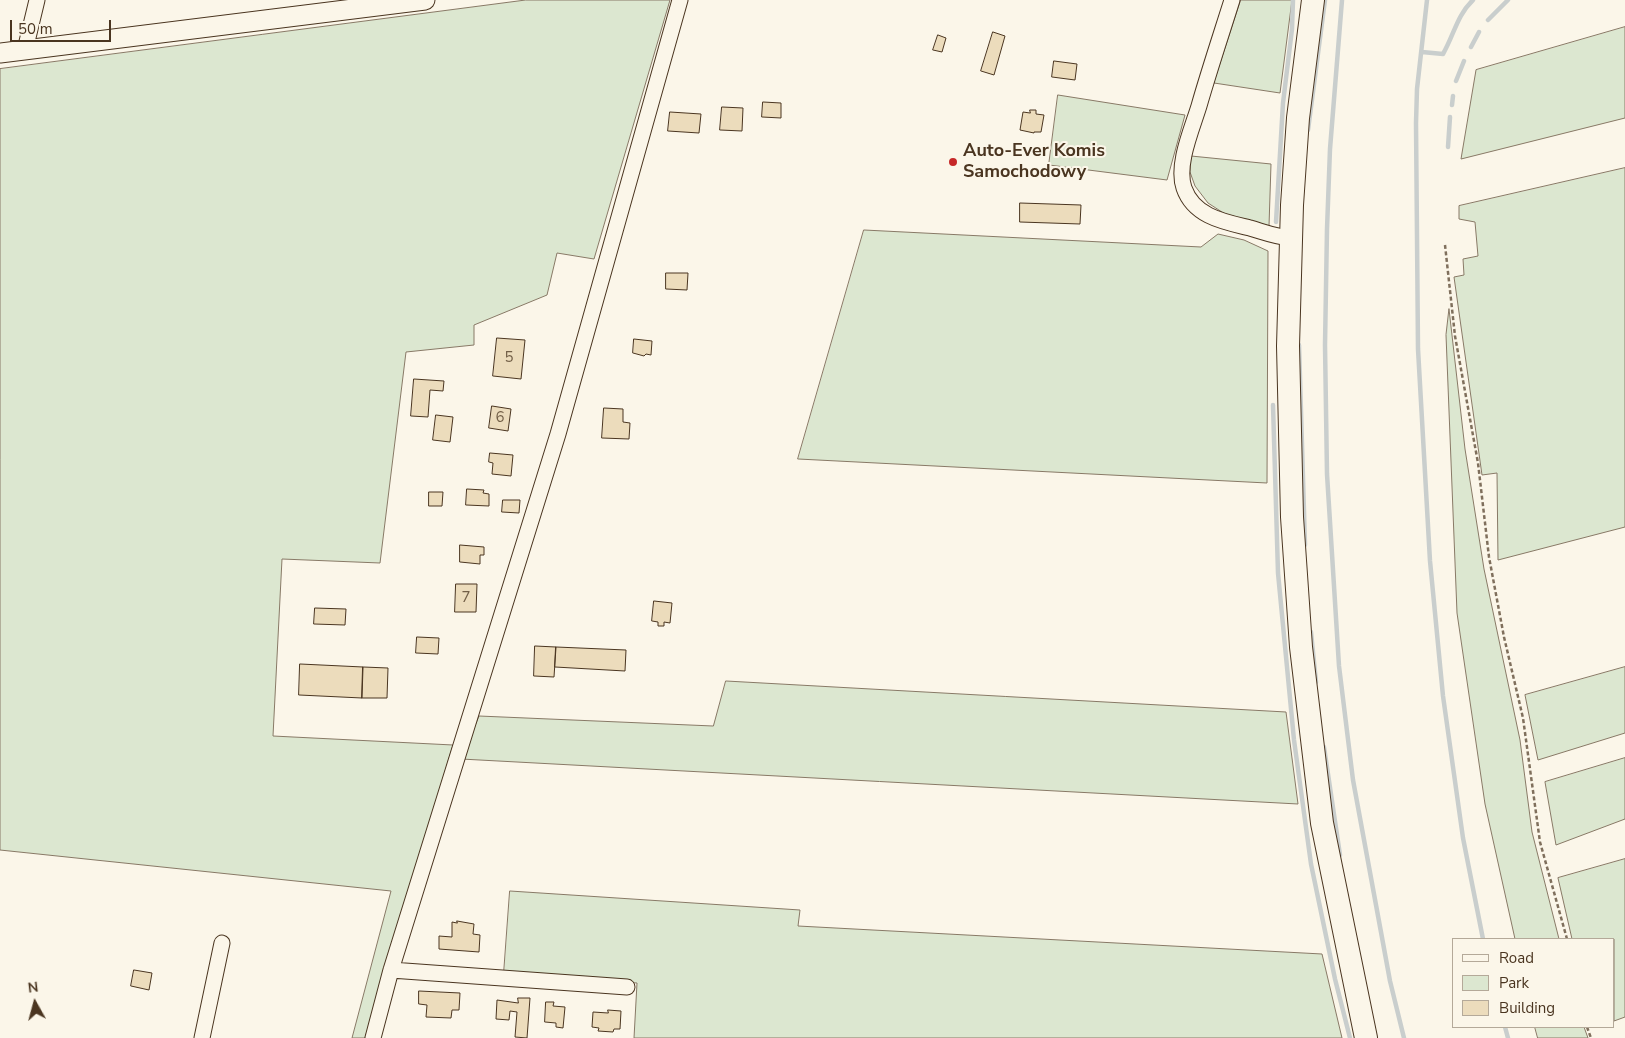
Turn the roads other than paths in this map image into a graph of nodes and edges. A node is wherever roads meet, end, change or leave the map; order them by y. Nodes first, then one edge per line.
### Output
1 (37, 0) edge
2 (425, 0) edge
3 (680, 0) edge
4 (1232, 0) edge
5 (1313, 0) edge
6 (25, 50) junction
7 (0, 53) edge
8 (1291, 238) junction
9 (222, 943) dead end
10 (391, 970) junction
11 (627, 987) dead end
12 (202, 1038) edge
13 (373, 1038) edge
14 (1366, 1038) edge

1 - 6 street
2 - 6 main road
3 - 10 street
4 - 8 street
5 - 8 highway
6 - 7 main road
8 - 14 highway
9 - 12 street
10 - 11 street
10 - 13 street

